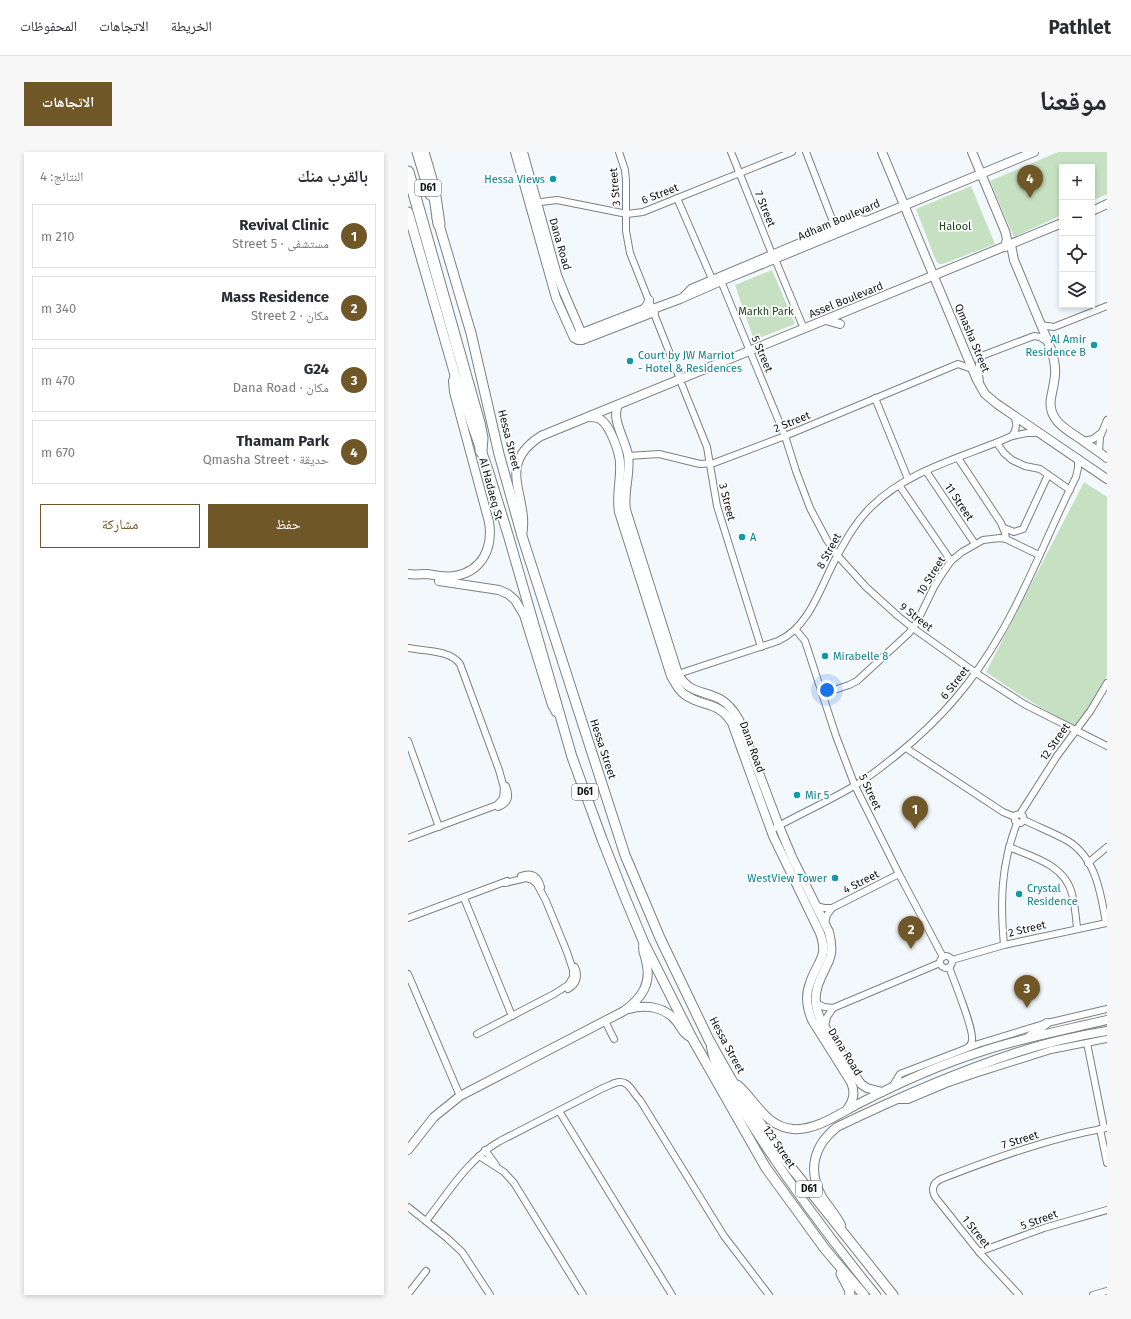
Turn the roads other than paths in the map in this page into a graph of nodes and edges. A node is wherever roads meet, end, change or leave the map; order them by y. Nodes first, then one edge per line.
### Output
1 (417, 152) edge
2 (423, 152) edge
3 (514, 152) edge
4 (523, 152) edge
5 (619, 152) edge
6 (731, 152) edge
7 (792, 152) edge
8 (806, 152) edge
9 (882, 152) edge
10 (972, 152) edge
11 (1034, 152) edge
12 (408, 172) edge
13 (739, 173) junction
14 (981, 174) junction
15 (677, 198) junction
16 (533, 203) junction
17 (1107, 204) edge
18 (904, 205) junction
19 (1095, 210) edge
20 (408, 212) edge
21 (627, 214) junction
22 (867, 220) junction
23 (439, 224) junction
24 (1059, 224) edge
25 (836, 227) junction
26 (797, 243) junction
27 (808, 245) junction
28 (1008, 246) junction
29 (774, 256) junction
30 (752, 262) junction
31 (743, 272) junction
32 (934, 276) junction
33 (712, 279) junction
34 (721, 281) junction
35 (680, 299) junction
36 (649, 300) junction
37 (1107, 306) edge
38 (653, 310) junction
39 (826, 320) junction
40 (840, 324) dead end
41 (1041, 325) junction
42 (1054, 326) junction
43 (804, 329) junction
44 (583, 336) junction
45 (1048, 341) junction
46 (750, 351) junction
47 (965, 352) junction
48 (958, 364) junction
49 (972, 369) junction
50 (455, 375) junction
51 (681, 382) junction
52 (981, 387) junction
53 (875, 398) junction
54 (618, 404) junction
55 (1012, 414) junction
56 (588, 417) junction
57 (1107, 420) edge
58 (1040, 433) junction
59 (1101, 433) junction
60 (786, 436) junction
61 (1012, 436) junction
62 (1083, 441) junction
63 (998, 442) junction
64 (481, 451) junction
65 (1099, 452) junction
66 (628, 456) junction
67 (958, 458) junction
68 (1078, 458) junction
69 (1107, 458) edge
70 (710, 463) junction
71 (1092, 468) junction
72 (926, 471) junction
73 (1048, 475) junction
74 (1076, 477) junction
75 (908, 479) junction
76 (1107, 479) edge
77 (899, 485) junction
78 (1070, 490) junction
79 (1004, 528) junction
80 (522, 536) junction
81 (1006, 539) junction
82 (975, 544) junction
83 (837, 555) junction
84 (1039, 555) junction
85 (951, 561) junction
86 (411, 574) edge
87 (913, 628) junction
88 (796, 630) junction
89 (761, 647) junction
90 (408, 648) edge
91 (976, 674) junction
92 (675, 675) junction
93 (1107, 683) edge
94 (822, 694) junction
95 (560, 714) junction
96 (1074, 731) junction
97 (408, 741) edge
98 (1107, 746) edge
99 (906, 748) junction
100 (855, 786) junction
101 (1017, 818) junction
102 (779, 826) junction
103 (439, 827) junction
104 (771, 830) junction
105 (408, 838) edge
106 (1009, 847) junction
107 (1107, 847) edge
108 (1088, 862) junction
109 (898, 874) junction
110 (464, 898) junction
111 (816, 906) junction
112 (832, 908) junction
113 (408, 918) edge
114 (825, 923) junction
115 (1106, 923) edge
116 (1077, 928) junction
117 (644, 943) junction
118 (1004, 945) junction
119 (941, 960) junction
120 (952, 960) junction
121 (948, 967) junction
122 (408, 974) edge
123 (816, 1003) junction
124 (833, 1008) junction
125 (1107, 1009) edge
126 (624, 1011) junction
127 (512, 1016) junction
128 (1107, 1020) edge
129 (605, 1021) junction
130 (1047, 1022) junction
131 (970, 1025) junction
132 (825, 1028) junction
133 (1107, 1031) edge
134 (477, 1034) dead end
135 (692, 1038) junction
136 (1027, 1038) junction
137 (614, 1039) dead end
138 (1107, 1039) edge
139 (709, 1040) junction
140 (1088, 1043) junction
141 (967, 1048) junction
142 (979, 1048) junction
143 (835, 1049) junction
144 (731, 1079) junction
145 (936, 1083) junction
146 (891, 1087) junction
147 (882, 1092) junction
148 (460, 1096) junction
149 (895, 1100) junction
150 (848, 1108) junction
151 (559, 1110) junction
152 (1104, 1128) edge
153 (408, 1150) edge
154 (484, 1150) junction
155 (478, 1156) junction
156 (1107, 1163) edge
157 (498, 1168) junction
158 (941, 1179) joint
159 (408, 1207) edge
160 (1107, 1210) edge
161 (426, 1221) junction
162 (847, 1237) junction
163 (825, 1249) junction
164 (979, 1252) junction
165 (426, 1271) dead end
166 (1107, 1291) edge
167 (408, 1294) edge
168 (490, 1295) edge
169 (583, 1295) edge
170 (672, 1295) edge
171 (770, 1295) edge
172 (850, 1295) edge
173 (864, 1295) edge
174 (876, 1295) edge
175 (893, 1295) edge
176 (1019, 1295) edge
177 (1093, 1295) edge

1 - 23 main road, Hessa Street / D61
2 - 23 highway
3 - 16 street, Dana Road
4 - 16 street, Dana Road
5 - 21 street, 3 Street
6 - 13 street
7 - 13 street, 6 Street
8 - 25 street
9 - 18 street, Qmasha Street
10 - 14 street
11 - 14 street, Adham Boulevard
12 - 64 highway
13 - 15 street, 6 Street
13 - 29 street, 7 Street
14 - 18 street, Adham Boulevard
14 - 28 street
15 - 21 street, 6 Street
15 - 33 street
16 - 21 street, 6 Street
16 - 44 street, Dana Road
16 - 44 street, Dana Road
17 - 19 street
18 - 22 street, Adham Boulevard
18 - 32 street, Qmasha Street
20 - 50 main road, D61
21 - 36 street, 3 Street
22 - 25 street
22 - 27 street, Adham Boulevard
23 - 80 main road, Hessa Street / D61
24 - 28 street, Assel Boulevard
25 - 26 street
26 - 27 street
26 - 29 street
27 - 29 street, Adham Boulevard
28 - 32 street, Assel Boulevard
28 - 41 street
29 - 30 street
29 - 31 street, Adham Boulevard
29 - 43 street, 7 Street
30 - 31 street
30 - 33 street
31 - 34 street, Adham Boulevard
32 - 39 street, Assel Boulevard
32 - 47 street, Qmasha Street
33 - 35 street
34 - 35 street, Adham Boulevard
34 - 46 street, 5 Street
35 - 38 street, Adham Boulevard
36 - 38 street, 3 Street
36 - 44 street
37 - 42 street
38 - 44 street, Adham Boulevard
38 - 51 street, 3 Street
39 - 40 street
39 - 43 street, Assel Boulevard
41 - 42 street
41 - 45 street
42 - 45 street
43 - 46 street, Assel Boulevard
45 - 52 street
45 - 62 street
46 - 51 street, Assel Boulevard
46 - 60 street, 5 Street
47 - 48 street
47 - 49 street, Qmasha Street
48 - 49 street
48 - 53 street, 2 Street
49 - 52 street, Qmasha Street
50 - 64 main road, D61
50 - 86 street, Al Hadaeq St
51 - 54 street, Assel Boulevard
51 - 70 street, 3 Street
52 - 55 street, Qmasha Street
53 - 60 street, 2 Street
53 - 75 street
54 - 56 street, Assel Boulevard
54 - 66 street, Dana Road
55 - 58 street, Qmasha Street
55 - 61 street
56 - 80 street, Assel Boulevard
56 - 92 street, Dana Road
57 - 59 street
58 - 61 street, 8 Street
58 - 68 street, Qmasha Street
59 - 62 street
59 - 65 street
60 - 70 street, 2 Street
60 - 83 street, 9 Street
61 - 63 street, 8 Street
62 - 65 street
63 - 67 street, 8 Street
63 - 73 street
64 - 95 main road, D61
65 - 69 street
66 - 70 street, 2 Street
66 - 92 street, Dana Road
67 - 72 street, 8 Street
67 - 79 street
68 - 71 street, Qmasha Street
68 - 74 street, 6 Street
70 - 89 street, 3 Street
71 - 74 street
71 - 76 street, Qmasha Street
72 - 75 street, 8 Street
72 - 82 street, 11 Street
73 - 78 street
73 - 79 street
74 - 78 street, 6 Street
75 - 77 street, 8 Street
77 - 83 street, 8 Street
77 - 85 street
78 - 84 street, 6 Street
79 - 81 street
80 - 139 main road, Hessa Street / D61
81 - 82 street, 10 Street
81 - 84 street, 10 Street
82 - 85 street, 10 Street
83 - 87 street, 9 Street
83 - 88 street, 8 Street
84 - 91 street, 6 Street
85 - 87 street, 10 Street
86 - 95 street, Al Hadaeq St
87 - 91 street, 9 Street
87 - 94 street, 10 Street
88 - 89 street, 8 Street
88 - 94 street, 5 Street
89 - 92 street, 8 Street
90 - 103 street
91 - 96 street, 9 Street
91 - 99 street, 6 Street
92 - 102 street, Dana Road
92 - 104 street, Dana Road
93 - 96 street, 12 Street
94 - 100 street, 5 Street
95 - 117 main road, D61
96 - 98 street, 9 Street
96 - 101 street, 12 Street
97 - 103 street
99 - 100 street, 6 Street
99 - 101 street
100 - 102 street, 6 Street
100 - 109 street, 5 Street
101 - 106 street, 12 Street
101 - 108 street
102 - 104 street, 6 Street
102 - 111 street, Dana Road
103 - 105 street
104 - 143 street, Dana Road
106 - 116 street
106 - 118 street, 12 Street
107 - 108 street
108 - 115 street
109 - 112 street, 4 Street
109 - 119 street, 5 Street
110 - 113 street
110 - 127 street
110 - 127 street
111 - 112 street
111 - 114 street, Dana Road
112 - 114 street
114 - 123 street, Dana Road
115 - 116 street, 2 Street
116 - 118 street, 2 Street
117 - 126 street
117 - 135 main road, D61
118 - 120 street, 2 Street
119 - 120 street
119 - 121 street
119 - 124 street
120 - 121 street
121 - 131 street
122 - 148 street
123 - 124 street
123 - 132 street, Dana Road
124 - 132 street
125 - 130 street
126 - 129 street
126 - 135 street
127 - 134 street
128 - 136 street
129 - 137 street
129 - 148 street
130 - 136 street
130 - 142 street
131 - 141 street
131 - 142 street
132 - 143 street, Dana Road
133 - 145 street
135 - 163 main road, D61
136 - 142 street
138 - 140 street
139 - 144 main road, Hessa Street / D61
139 - 174 street, 123 Street
140 - 149 street
140 - 152 street
141 - 142 street
141 - 146 street
142 - 145 street
142 - 146 street
143 - 147 street, Dana Road
143 - 150 street, Dana Road
144 - 150 street
144 - 162 main road, Hessa Street / D61
145 - 149 street
146 - 147 street
147 - 150 street
148 - 153 street
149 - 162 street
151 - 154 street
151 - 170 street
151 - 171 street
152 - 156 street
152 - 158 street, 7 Street
154 - 155 street
154 - 157 street
155 - 157 street
155 - 161 street
157 - 169 street
158 - 164 street, 1 Street
159 - 161 street
160 - 164 street, 5 Street
161 - 168 street
162 - 175 main road, Hessa Street / D61
163 - 172 main road
163 - 173 main road, D61
164 - 176 street, 1 Street
165 - 167 street
166 - 177 street

